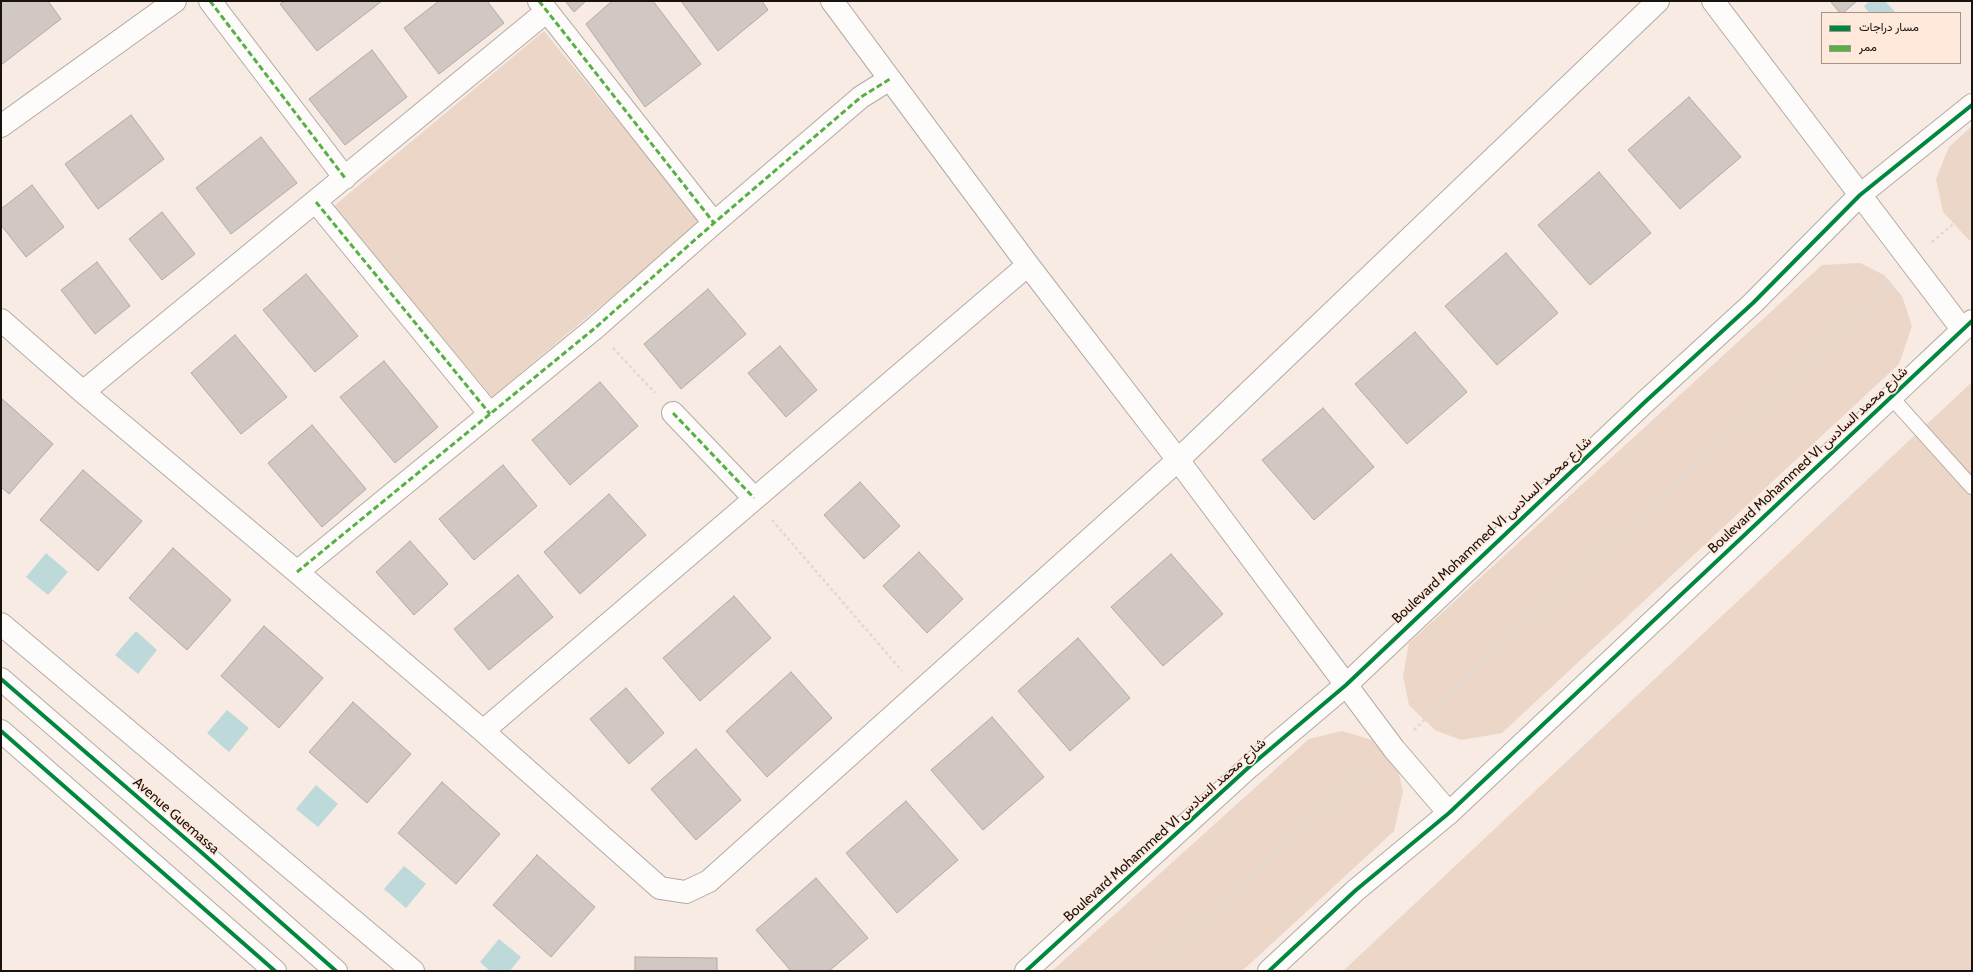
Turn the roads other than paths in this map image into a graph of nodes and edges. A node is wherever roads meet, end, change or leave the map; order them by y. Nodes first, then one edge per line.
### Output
1 (175, 1) edge
2 (210, 1) edge
3 (832, 1) edge
4 (1658, 1) edge
5 (1713, 1) edge
6 (543, 6) edge
7 (890, 79) junction
8 (1972, 105) edge
9 (1, 126) edge
10 (344, 178) junction
11 (1860, 195) junction
12 (316, 202) junction
13 (714, 222) junction
14 (1028, 265) junction
15 (1, 320) edge
16 (1967, 325) edge
17 (82, 392) junction
18 (1891, 397) junction
19 (672, 413) road end
20 (490, 414) junction
21 (1178, 460) junction
22 (1972, 487) edge
23 (754, 498) junction
24 (297, 572) junction
25 (1, 624) edge
26 (1, 679) edge
27 (1346, 685) junction
28 (1, 731) edge
29 (482, 731) junction
30 (1449, 813) junction
31 (275, 971) edge
32 (336, 971) edge
33 (413, 971) edge
34 (1026, 971) edge
35 (1269, 971) edge

1 - 9 street
2 - 10 street
3 - 7 street
4 - 21 street
5 - 11 street
6 - 10 street
6 - 13 street
7 - 13 street
7 - 14 street
8 - 11 street, Boulevard Mohammed VI شارع محمد السادس
10 - 12 street
11 - 16 street
11 - 27 street, Boulevard Mohammed VI شارع محمد السادس
12 - 17 street
12 - 20 street
13 - 20 street
14 - 21 street
14 - 23 street
15 - 17 street
16 - 18 street, Boulevard Mohammed VI شارع محمد السادس
17 - 24 street
18 - 22 lane
18 - 30 street, Boulevard Mohammed VI شارع محمد السادس
19 - 23 street
20 - 24 street
21 - 27 street
21 - 29 street
23 - 29 street
24 - 29 street
25 - 33 street
26 - 32 street, Avenue Guemassa
27 - 30 street
27 - 34 street, Boulevard Mohammed VI شارع محمد السادس
28 - 31 street
30 - 35 street, Boulevard Mohammed VI شارع محمد السادس

